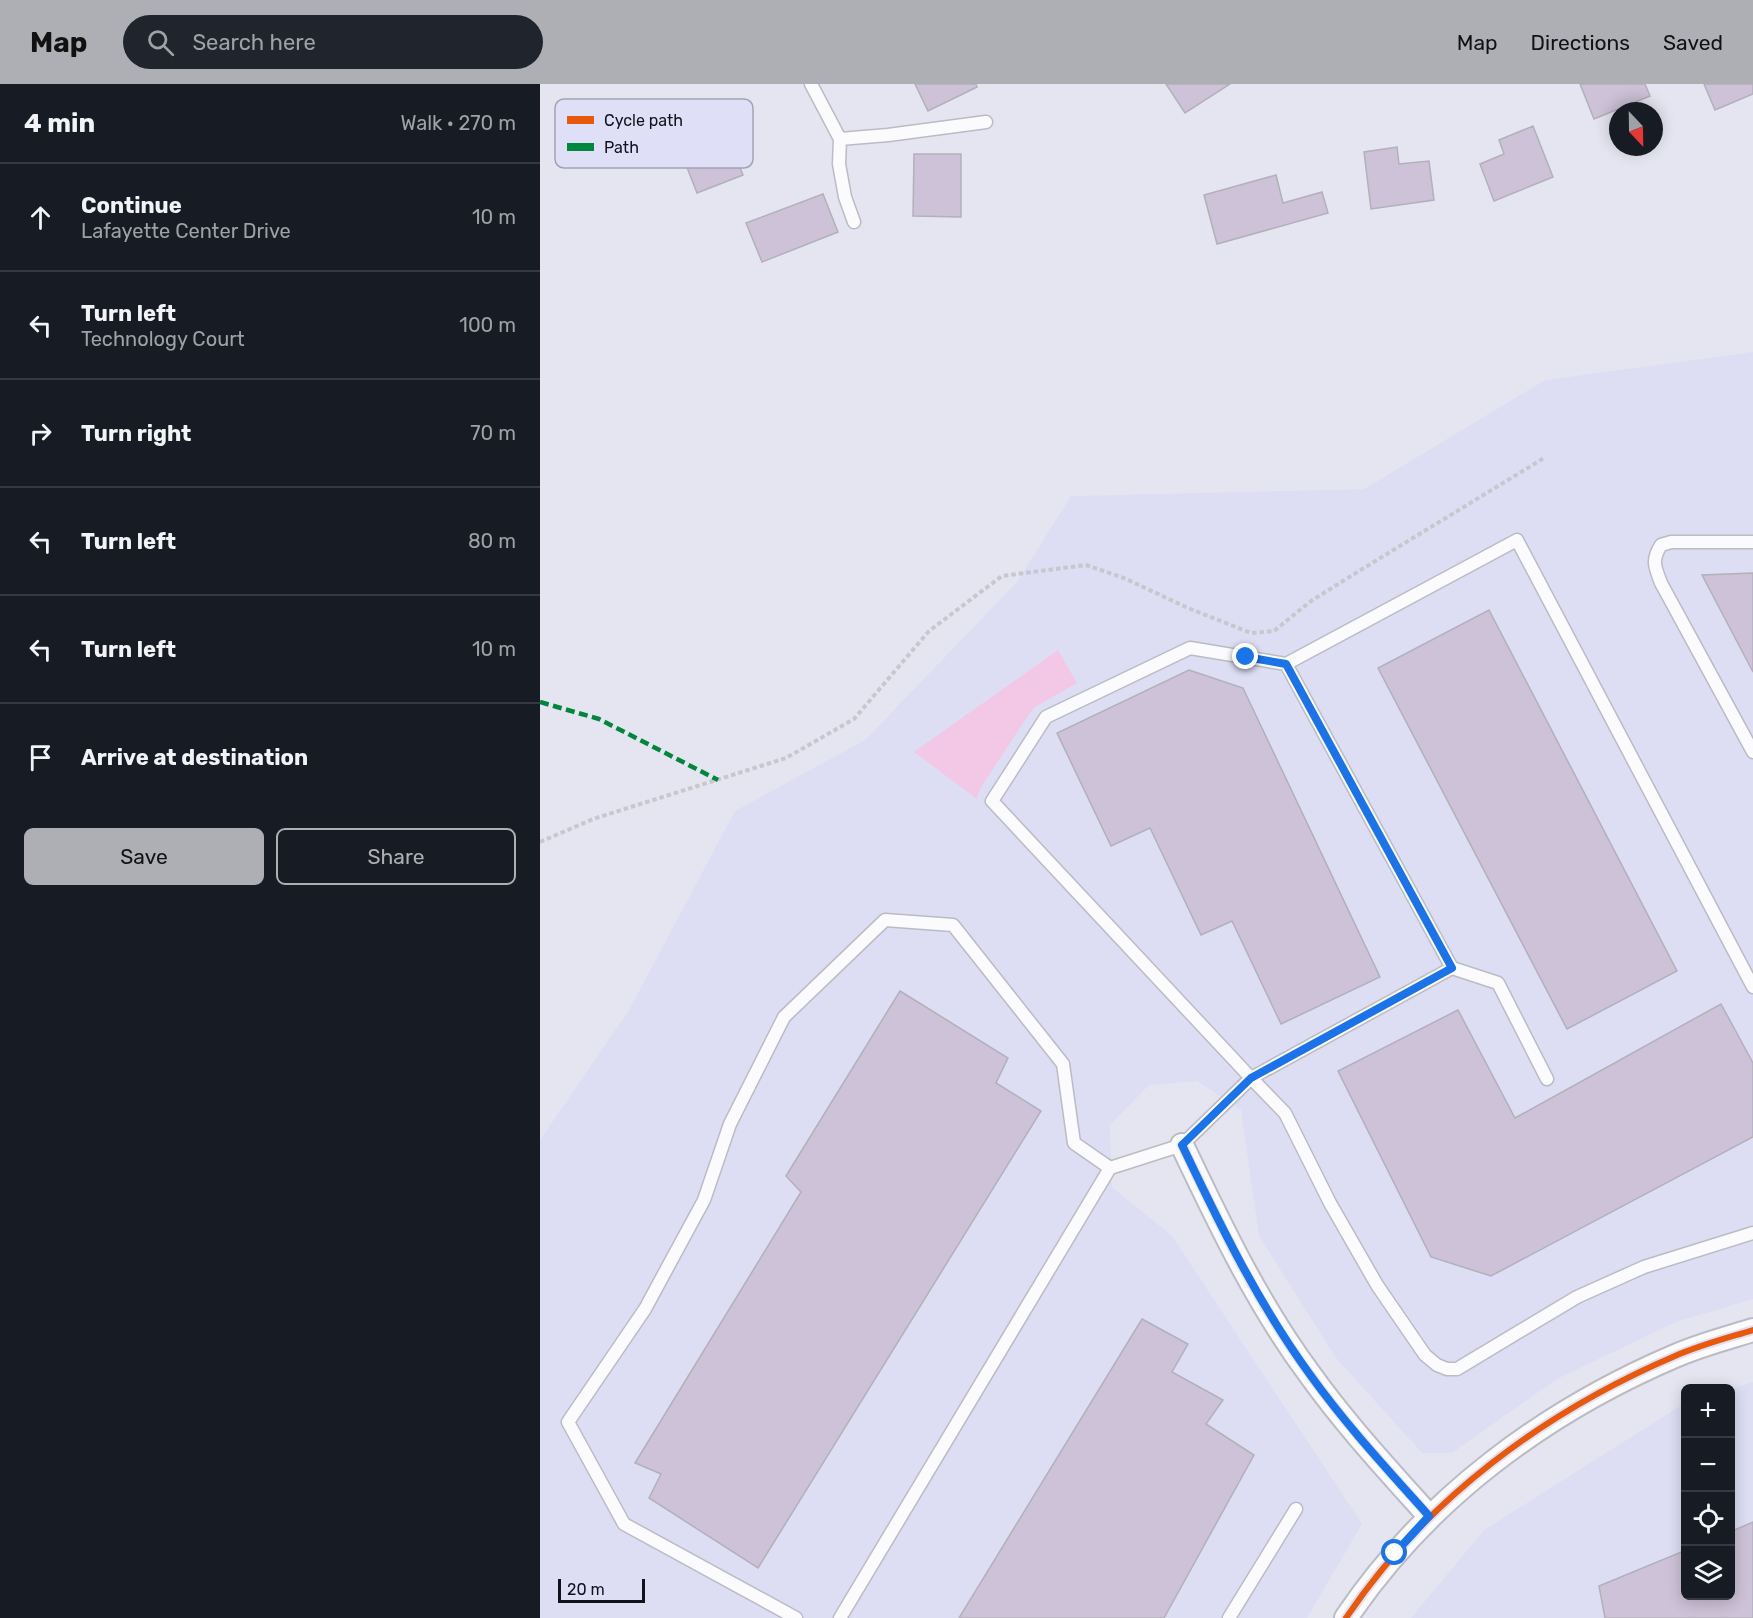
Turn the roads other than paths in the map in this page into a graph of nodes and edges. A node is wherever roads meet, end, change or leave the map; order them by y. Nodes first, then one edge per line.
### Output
1 (811, 84) edge
2 (986, 122) dead end
3 (840, 139) junction
4 (854, 222) dead end
5 (1753, 542) edge
6 (1286, 664) junction
7 (1753, 752) edge
8 (1452, 968) junction
9 (1753, 987) edge
10 (1251, 1078) junction
11 (1547, 1079) dead end
12 (1182, 1145) junction
13 (1110, 1168) junction
14 (1753, 1233) edge
15 (1753, 1330) edge
16 (1296, 1509) dead end
17 (1429, 1516) junction
18 (796, 1618) edge
19 (840, 1618) edge
20 (1230, 1618) edge
21 (1346, 1618) edge

1 - 3 lane
2 - 3 lane
3 - 4 lane
5 - 7 lane
6 - 8 lane
6 - 9 lane
6 - 10 lane
8 - 10 lane
8 - 11 lane
10 - 12 lane
10 - 14 lane
12 - 13 lane
12 - 17 street
13 - 18 lane
13 - 19 lane
15 - 17 street
16 - 20 lane
17 - 21 street

